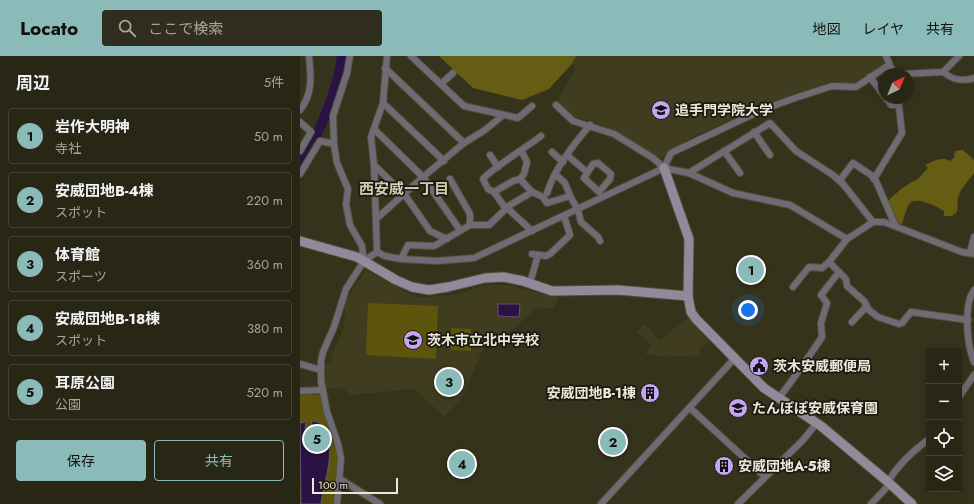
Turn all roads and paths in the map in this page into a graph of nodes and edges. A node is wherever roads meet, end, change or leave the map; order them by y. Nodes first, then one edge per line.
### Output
1 (309, 56) edge
2 (350, 56) edge
3 (387, 56) edge
4 (411, 56) edge
5 (886, 56) edge
6 (959, 56) edge
7 (890, 65) junction
8 (385, 68) junction
9 (892, 68) edge
10 (943, 72) junction
11 (453, 73) dead end
12 (914, 73) edge
13 (870, 77) junction
14 (974, 78) edge
15 (442, 84) junction
16 (878, 88) edge
17 (383, 103) junction
18 (899, 104) edge
19 (556, 105) dead end
20 (532, 106) dead end
21 (300, 110) edge
22 (502, 116) junction
23 (300, 122) edge
24 (590, 125) junction
25 (374, 129) junction
26 (754, 132) junction
27 (541, 136) dead end
28 (334, 144) junction
29 (464, 144) junction
30 (724, 151) junction
31 (300, 152) edge
32 (522, 152) junction
33 (552, 152) dead end
34 (770, 154) dead end
35 (490, 155) dead end
36 (568, 156) junction
37 (444, 161) junction
38 (563, 162) junction
39 (374, 165) junction
40 (498, 166) junction
41 (664, 168) junction
42 (587, 172) junction
43 (689, 173) junction
44 (740, 173) dead end
45 (300, 174) edge
46 (555, 174) junction
47 (423, 177) junction
48 (450, 179) dead end
49 (520, 179) junction
50 (874, 179) junction
51 (840, 180) junction
52 (494, 192) junction
53 (532, 192) junction
54 (547, 193) dead end
55 (405, 195) junction
56 (570, 196) junction
57 (507, 208) junction
58 (578, 210) junction
59 (564, 216) junction
60 (376, 219) junction
61 (872, 222) junction
62 (470, 225) junction
63 (895, 225) junction
64 (460, 230) junction
65 (532, 231) junction
66 (974, 237) edge
67 (447, 239) junction
68 (847, 239) junction
69 (300, 241) edge
70 (600, 241) dead end
71 (377, 252) junction
72 (972, 254) edge
73 (401, 259) junction
74 (364, 261) junction
75 (829, 262) junction
76 (839, 272) junction
77 (530, 283) junction
78 (793, 287) dead end
79 (974, 290) edge
80 (688, 296) junction
81 (865, 307) junction
82 (971, 312) edge
83 (968, 320) junction
84 (852, 322) dead end
85 (734, 359) junction
86 (974, 362) edge
87 (300, 364) edge
88 (321, 370) junction
89 (974, 375) edge
90 (323, 390) junction
91 (300, 391) edge
92 (962, 393) edge
93 (779, 398) junction
94 (690, 408) junction
95 (817, 423) junction
96 (926, 441) edge
97 (764, 476) junction
98 (340, 480) junction
99 (889, 483) junction
100 (337, 504) edge
101 (380, 504) edge
102 (601, 504) edge
103 (738, 504) edge
104 (871, 504) edge
105 (912, 504) edge

1 - 21 street
2 - 28 street
3 - 8 street
4 - 15 street
5 - 7 street
6 - 10 street
7 - 9 street
7 - 13 street
8 - 17 street
8 - 29 street
10 - 12 street
10 - 14 street
11 - 15 street
13 - 16 street
13 - 41 street
15 - 22 street
17 - 25 street
17 - 37 street
18 - 50 street
19 - 24 street
20 - 22 street
22 - 29 street
23 - 31 street
24 - 36 street
24 - 41 street
25 - 39 street
25 - 47 street
26 - 30 street
26 - 34 street
26 - 51 street
27 - 32 street
28 - 45 street
28 - 74 street
29 - 37 street
30 - 43 street
30 - 44 street
32 - 40 street
32 - 49 street
33 - 38 street
35 - 40 street
36 - 38 street
36 - 42 street
37 - 47 street
38 - 46 street
39 - 55 street
39 - 60 street
40 - 52 street
41 - 43 street
41 - 58 street
41 - 80 street
42 - 42 street
43 - 68 street
46 - 54 street
46 - 56 street
47 - 55 street
47 - 64 street
48 - 62 street
49 - 52 street
49 - 53 street
50 - 51 street
50 - 63 street
51 - 61 street
52 - 57 street
53 - 56 street
53 - 57 street
55 - 60 street
55 - 67 street
56 - 58 street
57 - 62 street
57 - 65 street
58 - 59 street
58 - 70 street
59 - 65 street
59 - 77 street
60 - 71 street
61 - 63 street
61 - 68 street
62 - 64 street
63 - 72 street
64 - 67 street
65 - 73 street
66 - 72 street
67 - 73 street
68 - 75 street
69 - 74 street
71 - 73 street
71 - 74 street
74 - 77 street
74 - 88 street
75 - 76 street
75 - 78 street
76 - 81 street
76 - 93 street
77 - 80 street
79 - 82 street
80 - 85 street
81 - 83 street
81 - 84 street
82 - 83 street
83 - 86 street
85 - 93 street
85 - 94 street
87 - 88 street
88 - 90 street
89 - 92 street
90 - 91 street
90 - 98 street
93 - 95 street
94 - 97 street
94 - 102 street
95 - 97 street
95 - 99 street
96 - 99 street
97 - 103 street
98 - 100 street
98 - 101 street
99 - 104 street
99 - 105 street

